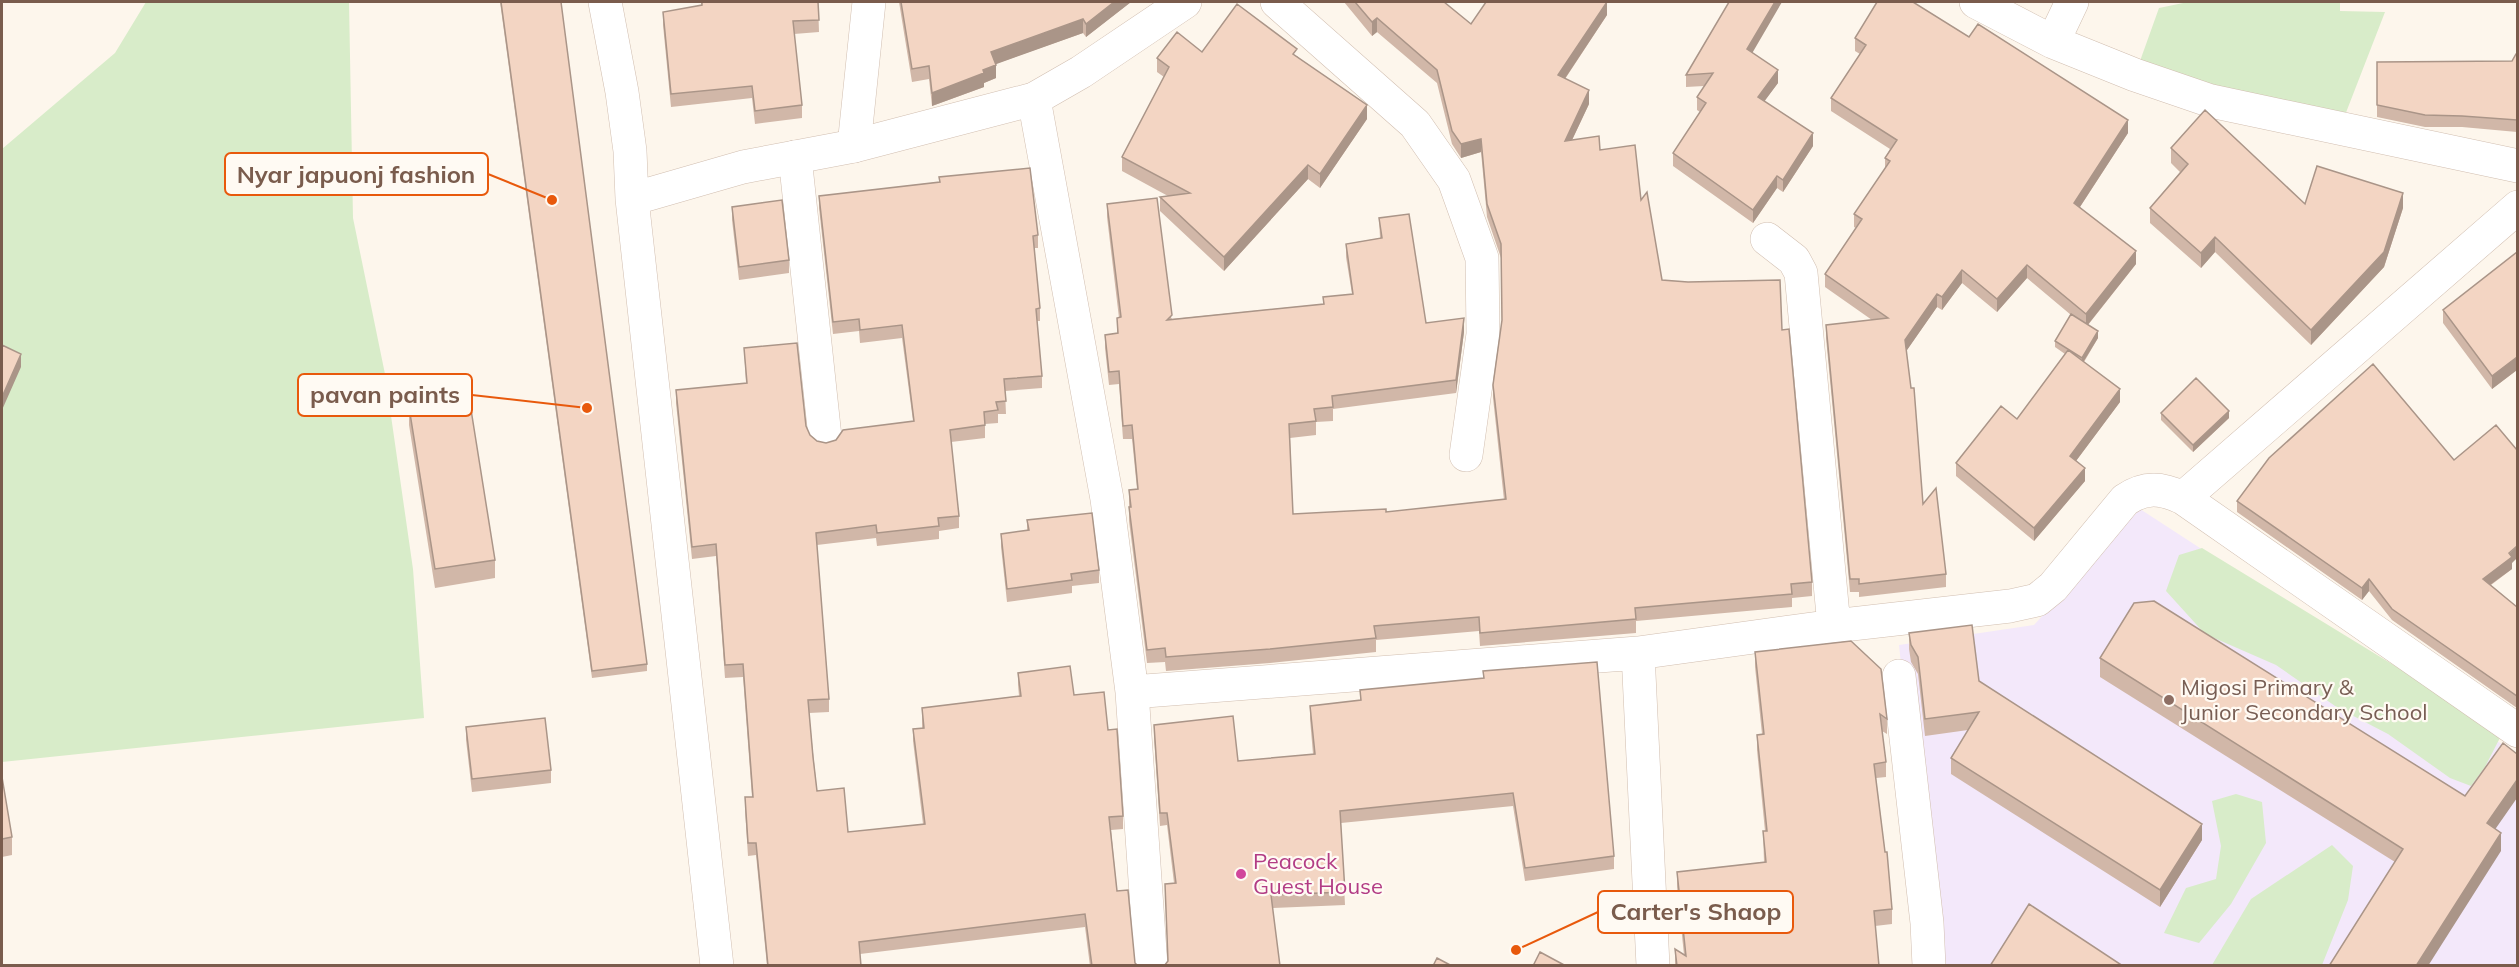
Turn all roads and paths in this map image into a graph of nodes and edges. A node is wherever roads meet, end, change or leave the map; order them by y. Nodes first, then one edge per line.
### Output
1 (605, 2) edge
2 (869, 2) edge
3 (1185, 2) edge
4 (1277, 2) edge
5 (1976, 2) edge
6 (2072, 2) edge
7 (2053, 42) junction
8 (1034, 99) junction
9 (854, 146) junction
10 (795, 157) junction
11 (2517, 166) edge
12 (632, 199) junction
13 (2517, 207) edge
14 (1767, 239) dead end
15 (825, 437) dead end
16 (1466, 455) dead end
17 (2183, 498) junction
18 (1834, 626) junction
19 (1638, 653) junction
20 (1899, 676) dead end
21 (1132, 692) junction
22 (2517, 731) edge
23 (717, 966) edge
24 (1151, 966) edge
25 (1653, 966) edge
26 (1929, 966) edge

1 - 12 street
2 - 9 street
3 - 8 street
4 - 16 street
5 - 7 street
6 - 7 street
7 - 11 street
8 - 9 street
8 - 21 street
9 - 10 street
10 - 12 street
10 - 15 street
12 - 23 street
13 - 17 street
14 - 18 street
17 - 18 street
17 - 22 street
18 - 19 street
19 - 21 street
19 - 25 street
20 - 26 street
21 - 24 street

